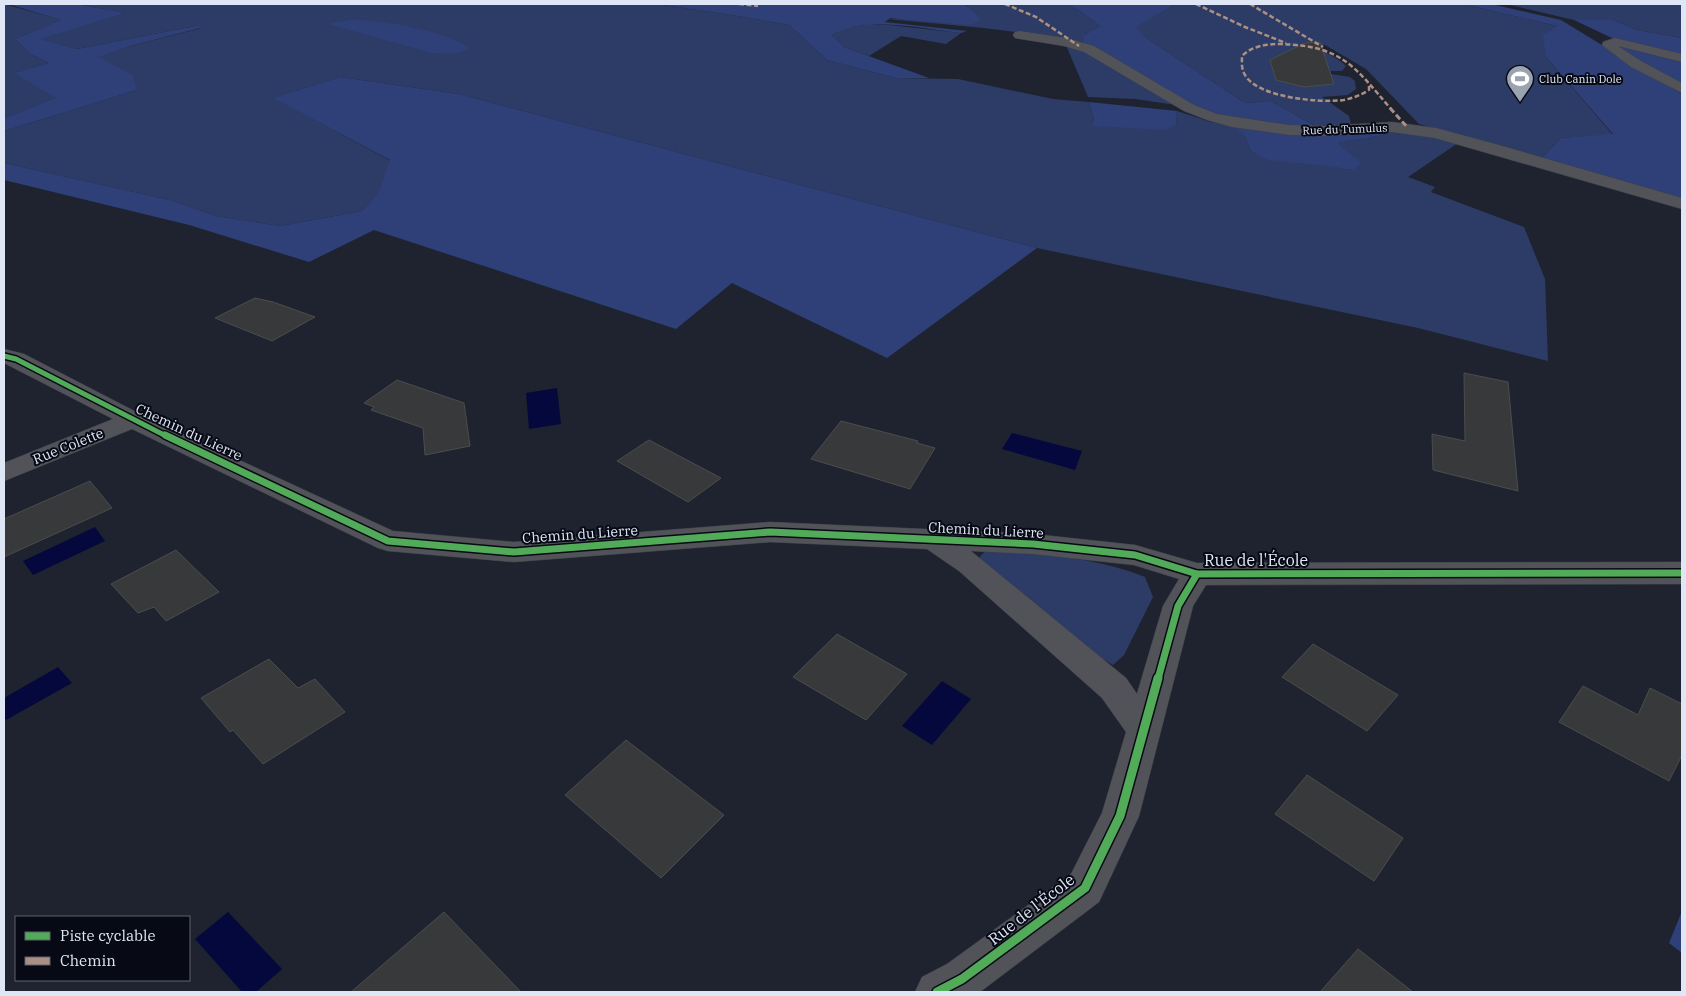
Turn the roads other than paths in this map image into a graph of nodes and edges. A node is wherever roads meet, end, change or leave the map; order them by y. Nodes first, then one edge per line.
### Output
1 (1019, 35) dead end
2 (1682, 58) edge
3 (1682, 89) edge
4 (1682, 204) edge
5 (4, 356) edge
6 (133, 420) junction
7 (4, 472) edge
8 (933, 539) junction
9 (1197, 574) junction
10 (1682, 574) edge
11 (1144, 730) junction
12 (937, 992) edge

1 - 4 street, Rue du Tumulus
2 - 3 street
5 - 6 street, Chemin du Lierre
6 - 7 street, Rue Colette
6 - 8 street, Chemin du Lierre
8 - 9 street, Chemin du Lierre
8 - 11 street
9 - 10 street, Rue de l'École
9 - 11 street, Rue de l'École
11 - 12 street, Rue de l'École

